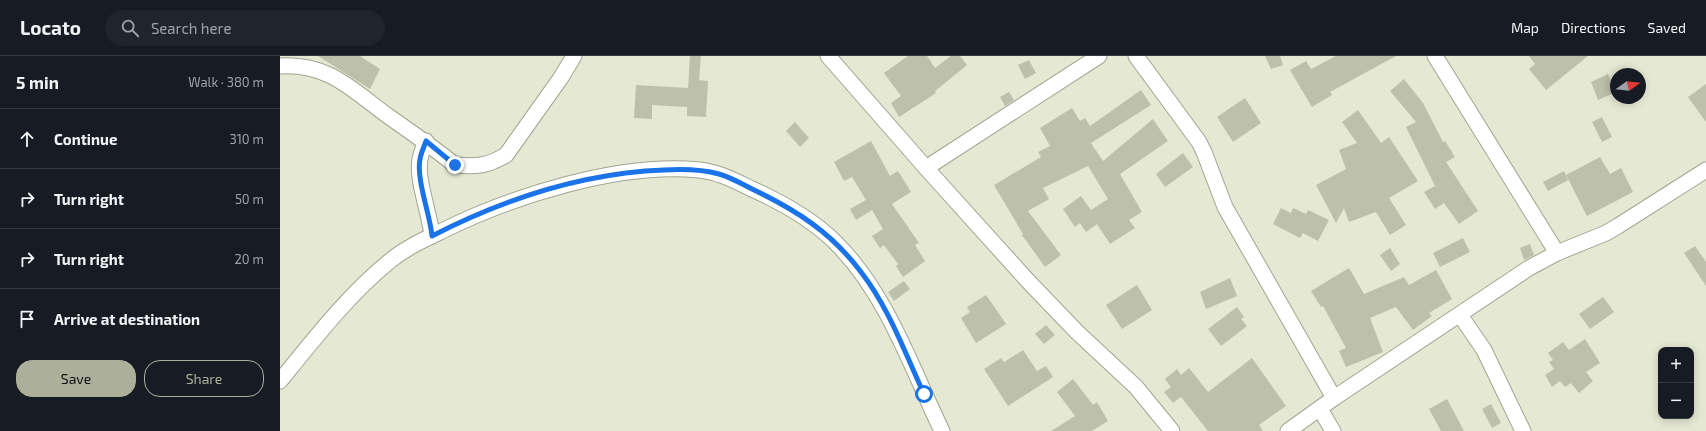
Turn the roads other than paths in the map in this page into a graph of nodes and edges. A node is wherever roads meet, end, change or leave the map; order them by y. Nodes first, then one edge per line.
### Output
1 (574, 56) edge
2 (828, 56) edge
3 (1099, 56) edge
4 (1136, 56) edge
5 (1435, 56) edge
6 (280, 66) edge
7 (426, 141) junction
8 (926, 168) junction
9 (1706, 170) edge
10 (432, 236) junction
11 (1557, 253) junction
12 (1460, 314) junction
13 (280, 381) edge
14 (1334, 398) junction
15 (1320, 409) junction
16 (942, 431) edge
17 (1172, 431) edge
18 (1288, 431) edge
19 (1334, 431) edge
20 (1523, 431) edge

1 - 7 street
2 - 8 street
3 - 8 street
4 - 14 street
5 - 11 street
6 - 7 street
7 - 10 street
8 - 17 street
9 - 11 street
10 - 13 street
10 - 16 street
11 - 12 street
12 - 14 street
12 - 20 street
14 - 15 street
15 - 18 street
15 - 19 street

